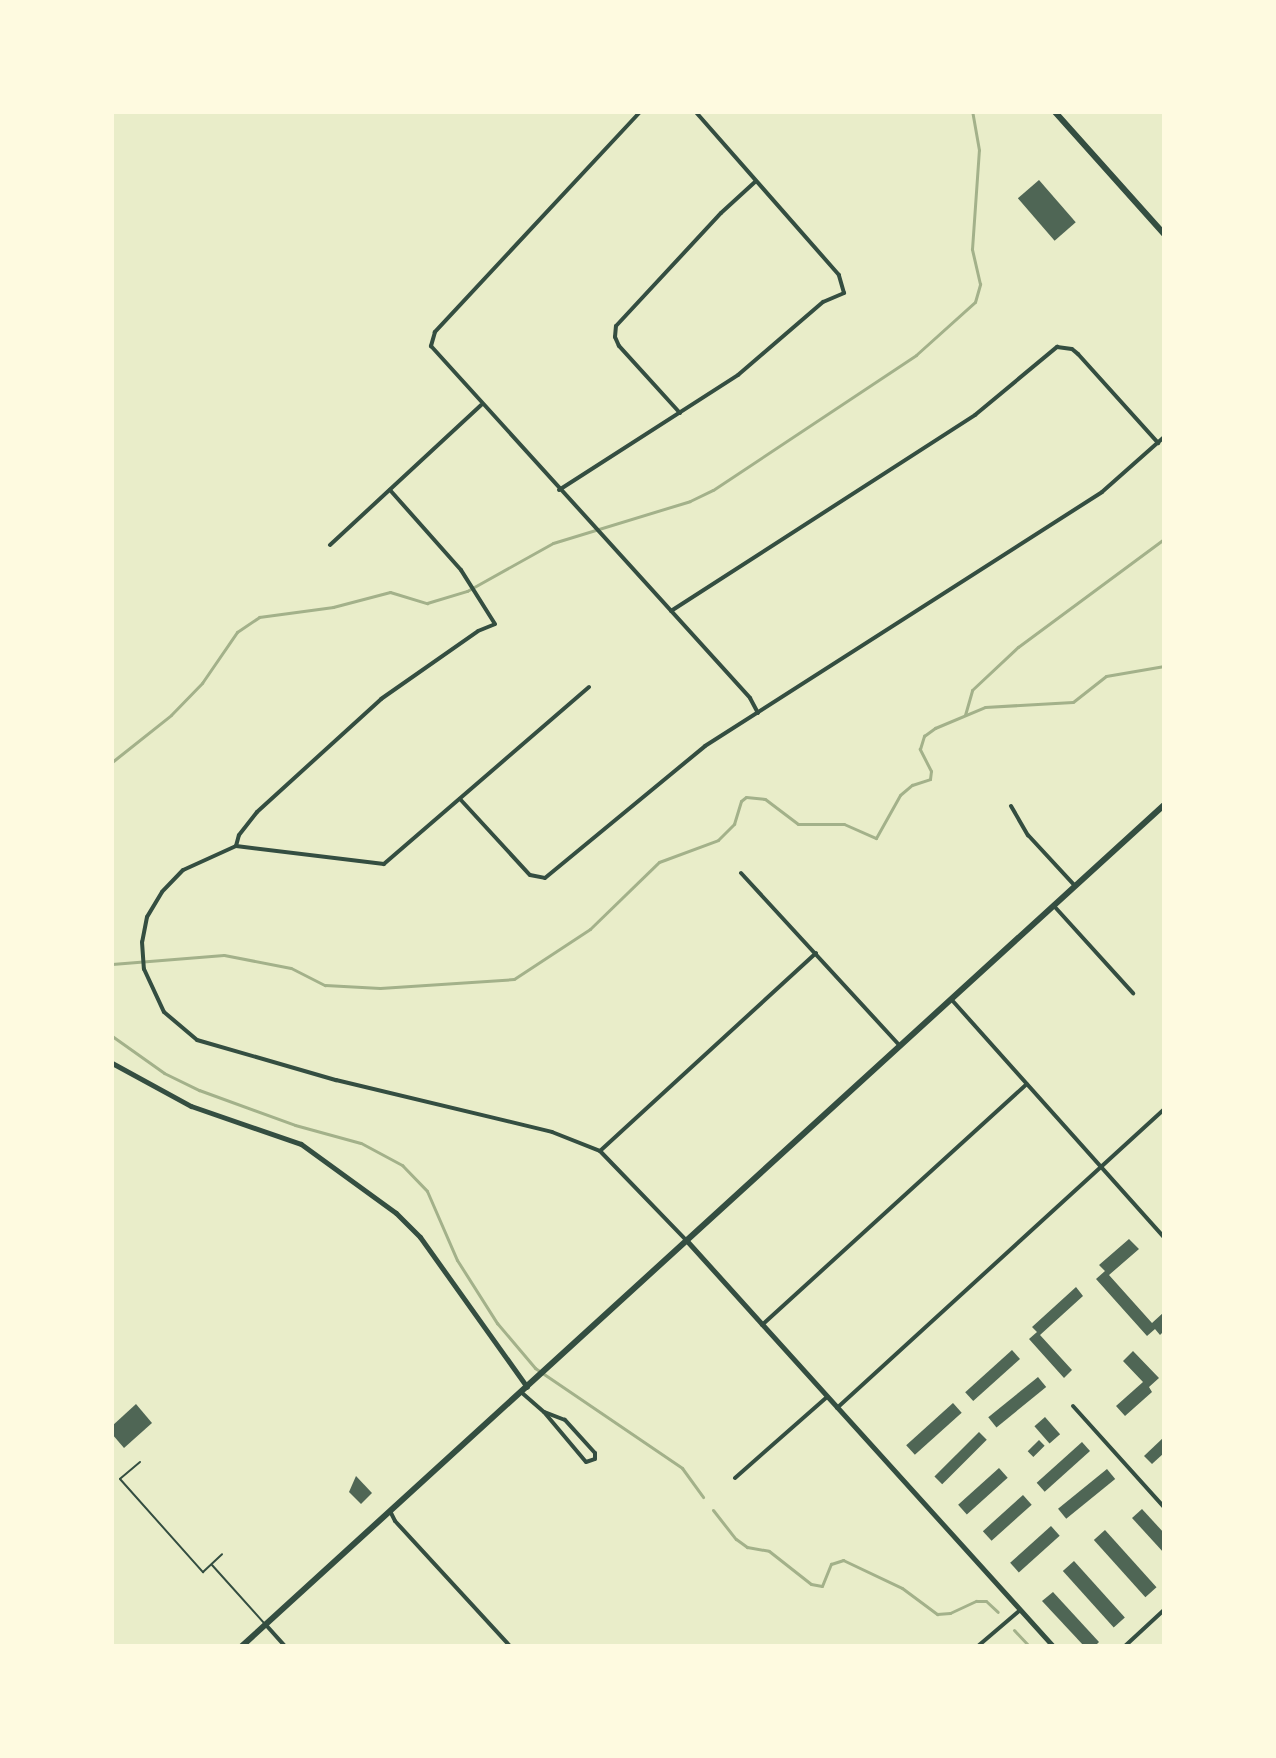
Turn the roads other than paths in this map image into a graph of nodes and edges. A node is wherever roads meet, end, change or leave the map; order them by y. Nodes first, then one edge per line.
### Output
1 (640, 112) edge
2 (696, 112) edge
3 (1055, 112) edge
4 (756, 181) junction
5 (1164, 234) edge
6 (481, 405) junction
7 (680, 413) junction
8 (1164, 437) edge
9 (1158, 443) junction
10 (390, 490) junction
11 (559, 490) junction
12 (330, 545) dead end
13 (671, 611) junction
14 (589, 687) dead end
15 (758, 713) junction
16 (459, 799) junction
17 (1164, 805) edge
18 (1011, 806) dead end
19 (1157, 811) junction
20 (1164, 819) edge
21 (236, 846) junction
22 (741, 873) dead end
23 (1075, 886) junction
24 (1054, 906) junction
25 (816, 953) junction
26 (1133, 993) dead end
27 (951, 999) junction
28 (900, 1046) junction
29 (112, 1063) edge
30 (1027, 1084) junction
31 (1164, 1109) edge
32 (600, 1151) junction
33 (1101, 1166) junction
34 (1164, 1237) edge
35 (687, 1241) junction
36 (762, 1325) junction
37 (524, 1389) junction
38 (827, 1397) junction
39 (1073, 1406) dead end
40 (837, 1408) junction
41 (544, 1412) junction
42 (140, 1462) dead end
43 (735, 1478) dead end
44 (1164, 1507) edge
45 (390, 1511) junction
46 (222, 1554) dead end
47 (212, 1564) junction
48 (1164, 1610) edge
49 (1019, 1611) junction
50 (266, 1625) junction
51 (242, 1646) edge
52 (285, 1646) edge
53 (510, 1646) edge
54 (978, 1646) edge
55 (1053, 1646) edge
56 (1125, 1646) edge

1 - 6 street
2 - 4 street
3 - 5 main road
4 - 7 street
4 - 7 street
6 - 10 street
6 - 11 street
7 - 11 street
8 - 9 street
9 - 13 street
9 - 15 street
10 - 12 street
10 - 21 street
11 - 13 street
13 - 15 street
14 - 16 street
15 - 16 street
16 - 21 street
17 - 19 main road
18 - 23 street
19 - 20 street
19 - 23 main road
21 - 32 street
22 - 25 street
23 - 24 main road
24 - 26 street
24 - 27 main road
25 - 28 street
25 - 32 street
27 - 28 main road
27 - 30 street
28 - 35 main road
29 - 37 street
30 - 33 street
30 - 36 street
31 - 33 street
32 - 35 street
33 - 34 street
33 - 40 street
35 - 36 street
35 - 37 main road
36 - 38 street
37 - 41 street
37 - 45 main road
38 - 40 street
38 - 43 street
39 - 44 street
40 - 49 street
41 - 41 street
42 - 47 lane
45 - 50 main road
45 - 53 street
46 - 47 lane
47 - 50 lane
48 - 56 street
49 - 54 street
49 - 55 street
50 - 51 main road
50 - 52 street

